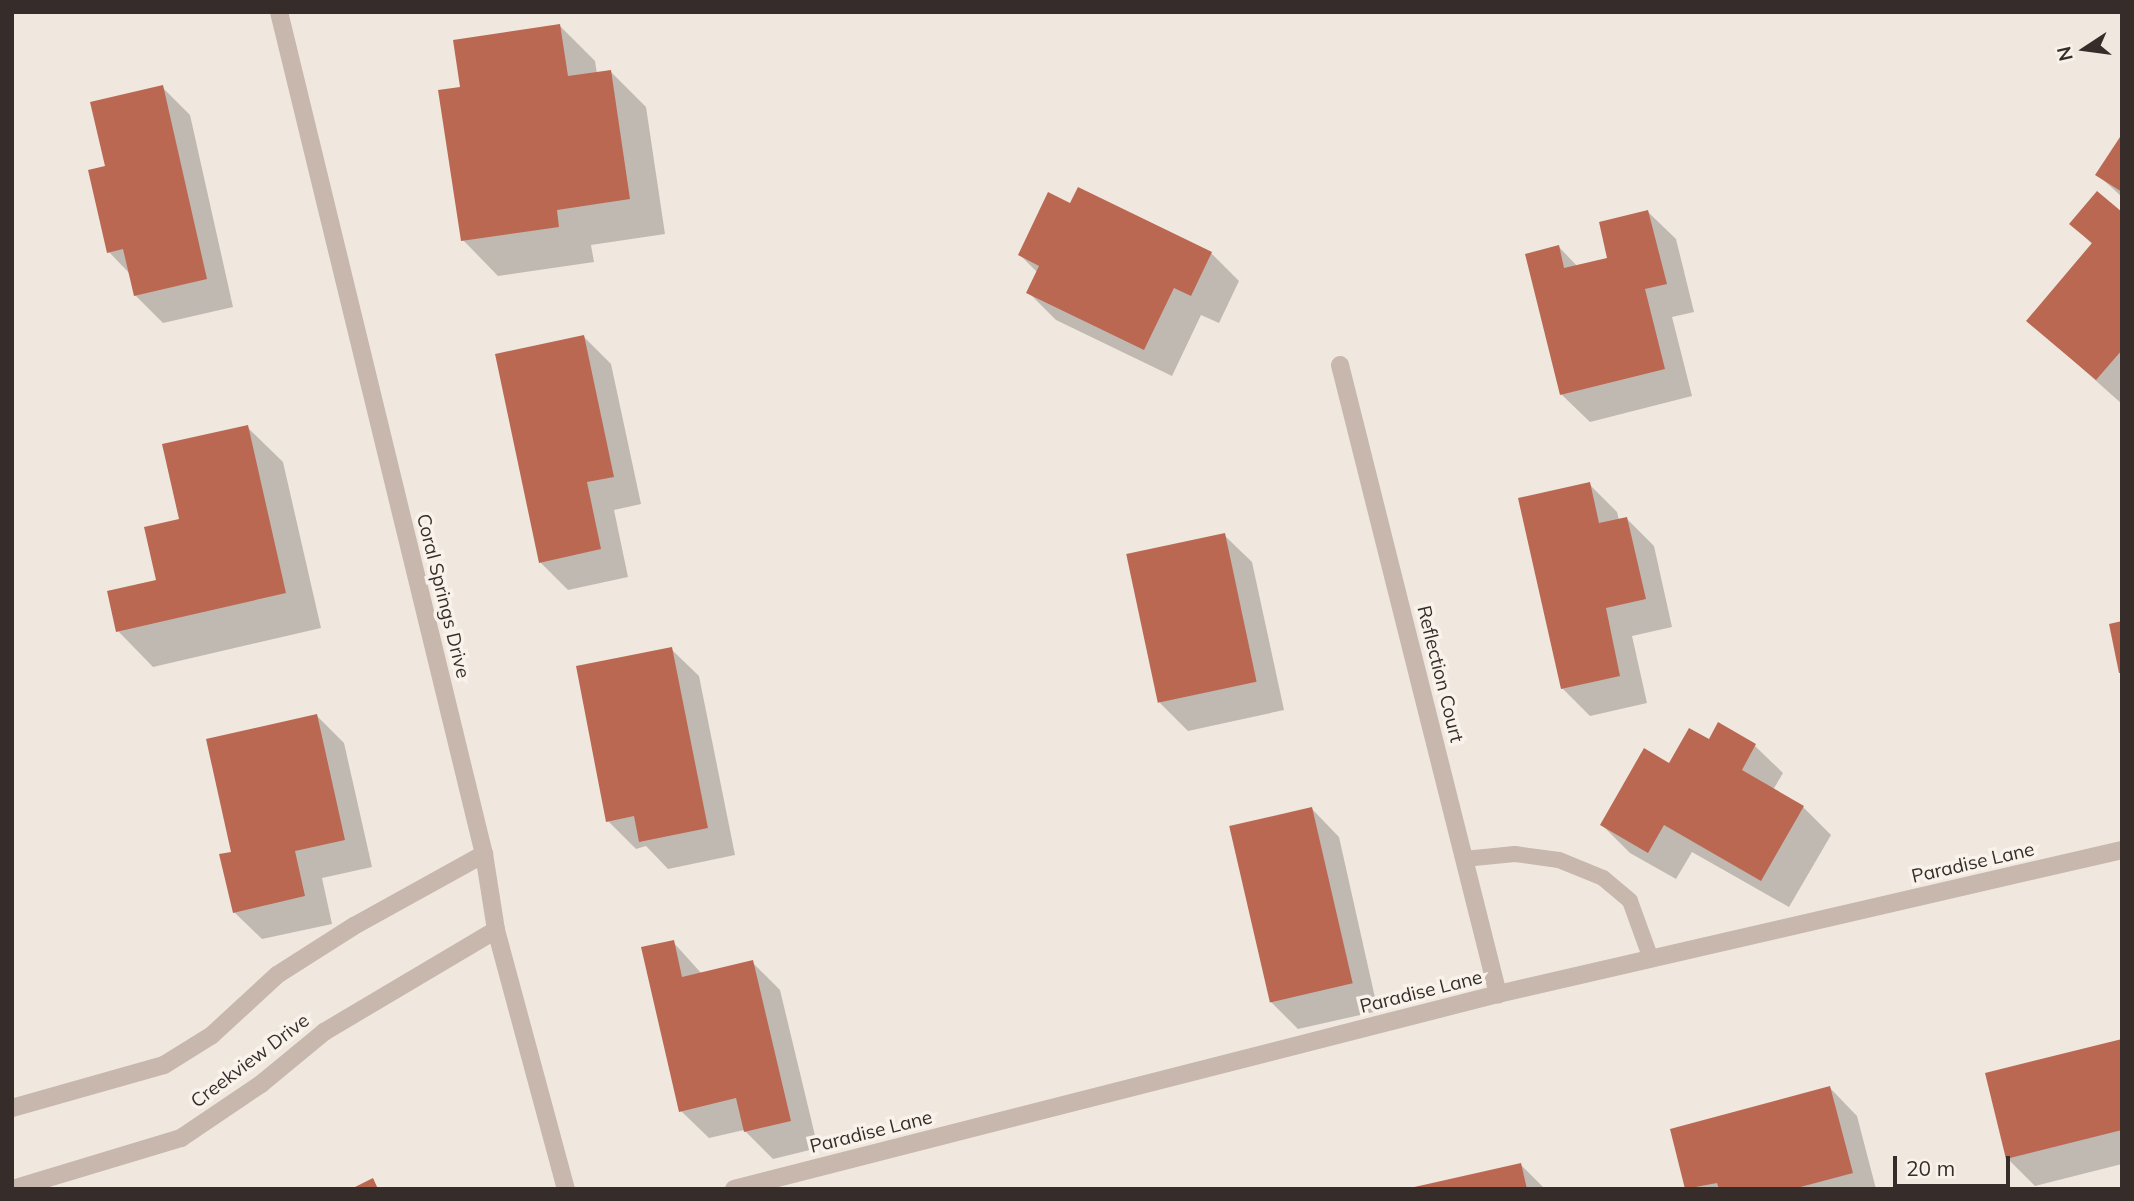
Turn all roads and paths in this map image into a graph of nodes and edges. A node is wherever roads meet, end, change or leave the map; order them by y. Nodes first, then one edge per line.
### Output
1 (279, 12) edge
2 (1340, 365) dead end
3 (2122, 850) edge
4 (484, 854) junction
5 (1464, 859) junction
6 (496, 930) junction
7 (1651, 959) junction
8 (1498, 994) junction
9 (12, 1108) edge
10 (12, 1189) edge
11 (566, 1189) edge
12 (734, 1189) edge

1 - 4 street, Coral Springs Drive
2 - 5 street, Reflection Court
3 - 7 street, Paradise Lane
4 - 6 street, Coral Springs Drive
4 - 9 street
5 - 7 lane
5 - 8 street, Reflection Court
6 - 10 street, Creekview Drive
6 - 11 street, Coral Springs Drive
7 - 8 street, Paradise Lane
8 - 12 street, Paradise Lane

